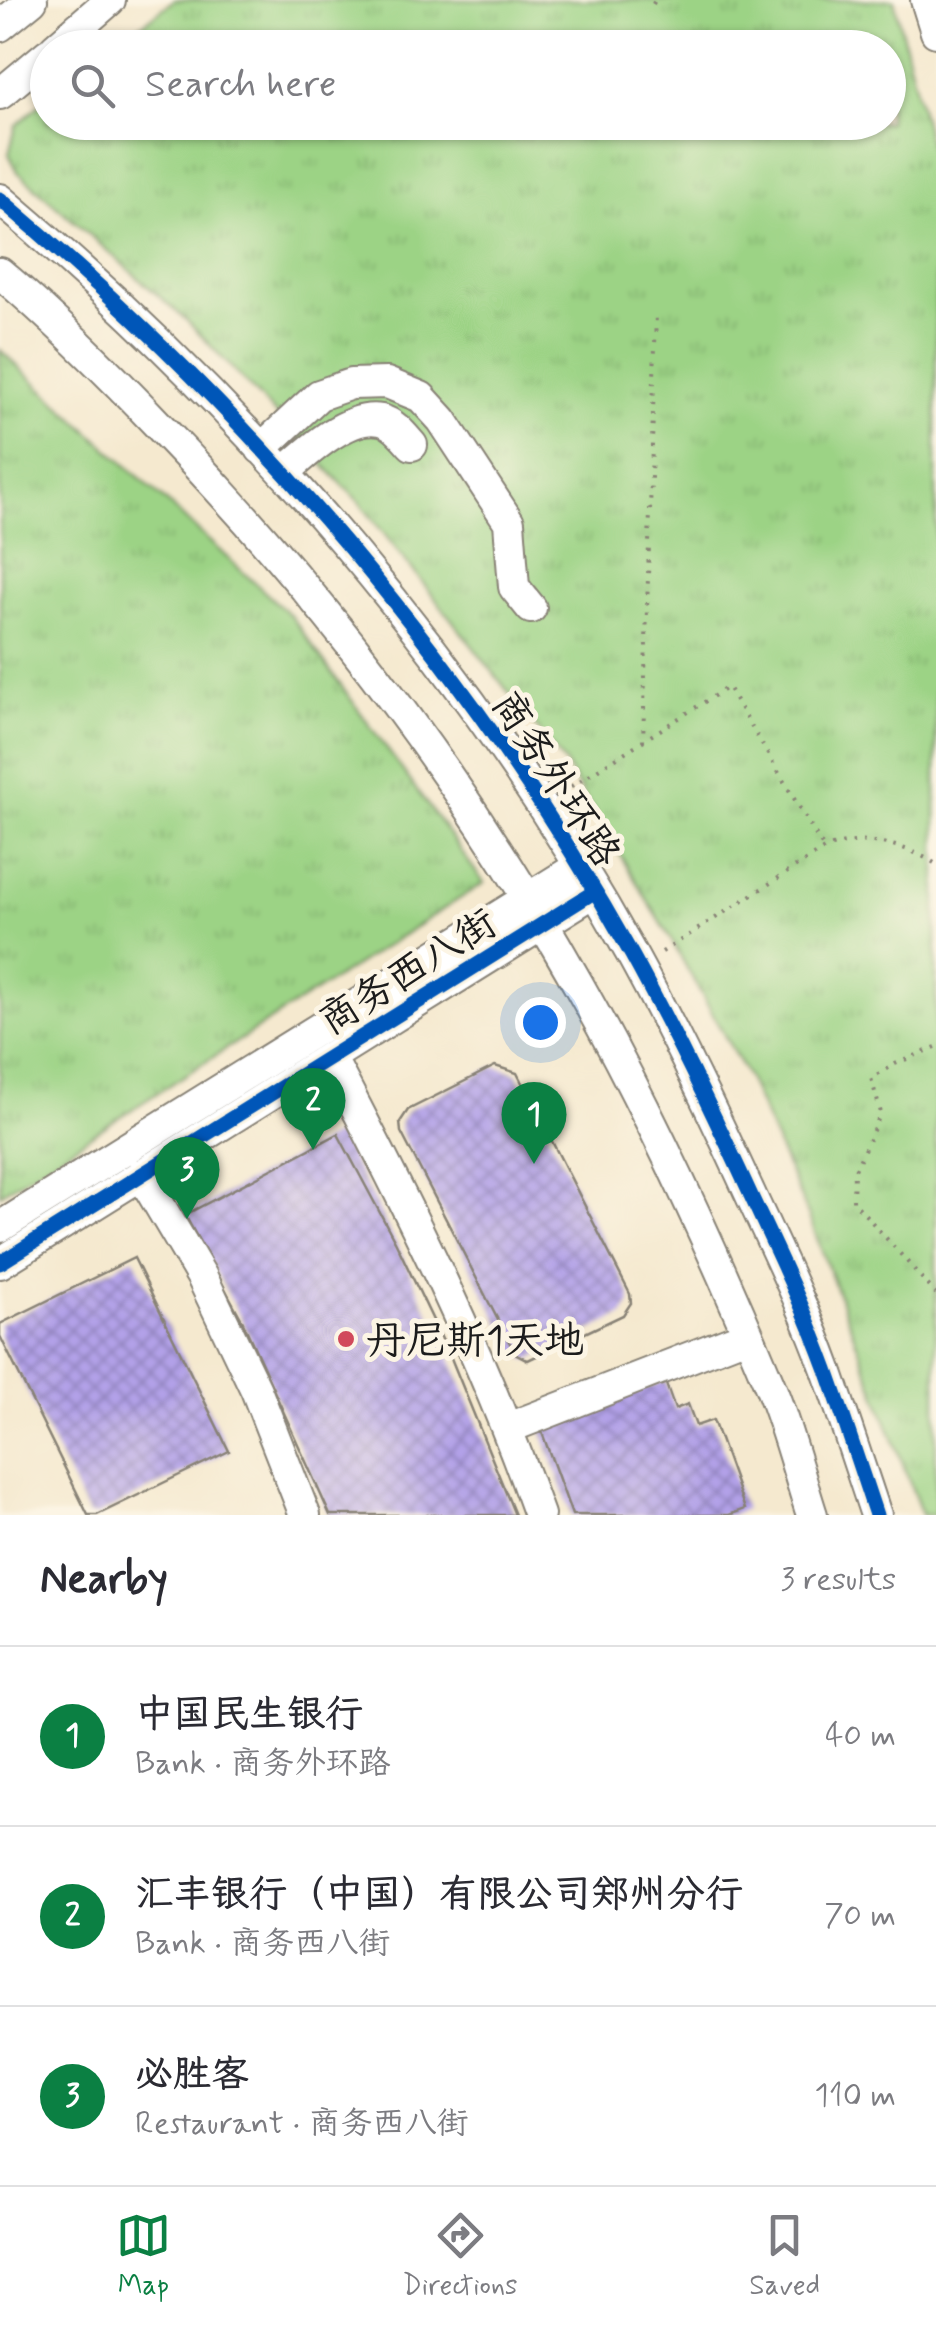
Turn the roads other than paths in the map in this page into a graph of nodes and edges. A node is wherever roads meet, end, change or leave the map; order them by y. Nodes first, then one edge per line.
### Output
1 (32, 0) edge
2 (110, 0) edge
3 (926, 0) edge
4 (0, 26) edge
5 (76, 30) edge
6 (936, 32) edge
7 (30, 69) edge
8 (0, 94) edge
9 (0, 198) edge
10 (0, 273) edge
11 (412, 445) dead end
12 (261, 449) junction
13 (284, 474) junction
14 (531, 608) dead end
15 (586, 879) junction
16 (534, 912) junction
17 (330, 1057) junction
18 (141, 1174) junction
19 (0, 1227) edge
20 (0, 1262) edge
21 (747, 1335) junction
22 (508, 1428) junction
23 (296, 1512) edge
24 (539, 1515) edge
25 (812, 1515) edge
26 (876, 1515) edge

1 - 4 street
2 - 5 street
3 - 6 street
7 - 8 street
9 - 12 street, 商务外环路
10 - 16 street
11 - 13 street
12 - 13 street, 商务外环路
12 - 14 street
13 - 15 street, 商务外环路
15 - 16 street, 商务西八街
15 - 26 street, 商务外环路
16 - 17 street, 商务西八街
16 - 19 street, 商务西八街
16 - 21 street
17 - 18 street, 商务西八街
17 - 22 street
18 - 20 street, 商务西八街
18 - 23 street
21 - 22 street
21 - 25 street
22 - 24 street

